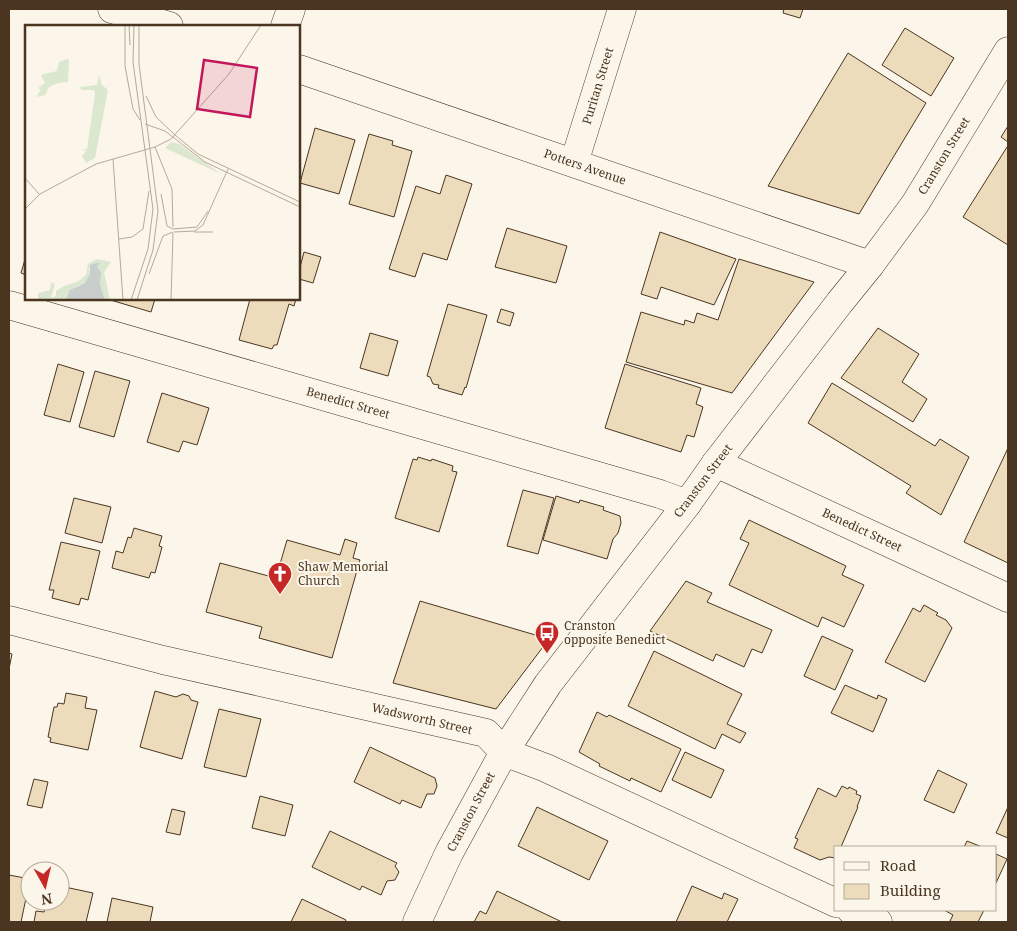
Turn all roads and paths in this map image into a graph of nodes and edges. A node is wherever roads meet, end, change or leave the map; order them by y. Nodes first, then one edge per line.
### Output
1 (112, 9) edge
2 (291, 9) edge
3 (622, 9) edge
4 (165, 25) edge
5 (285, 25) edge
6 (1008, 52) edge
7 (300, 69) edge
8 (574, 163) junction
9 (870, 265) junction
10 (9, 305) edge
11 (716, 462) junction
12 (687, 504) junction
13 (1008, 598) edge
14 (9, 620) edge
15 (504, 752) junction
16 (834, 901) edge
17 (853, 911) edge
18 (418, 922) edge
19 (878, 922) edge

1 - 4 street
2 - 5 street
3 - 8 street, Puritan Street
6 - 9 street, Cranston Street
7 - 8 street, Potters Avenue
8 - 9 street, Potters Avenue
9 - 11 street, Cranston Street
10 - 12 street, Benedict Street
11 - 12 street, Cranston Street
11 - 13 street, Benedict Street
12 - 15 street, Cranston Street
14 - 15 street, Wadsworth Street
15 - 16 street, Wadsworth Street
15 - 18 street, Cranston Street
17 - 19 street

